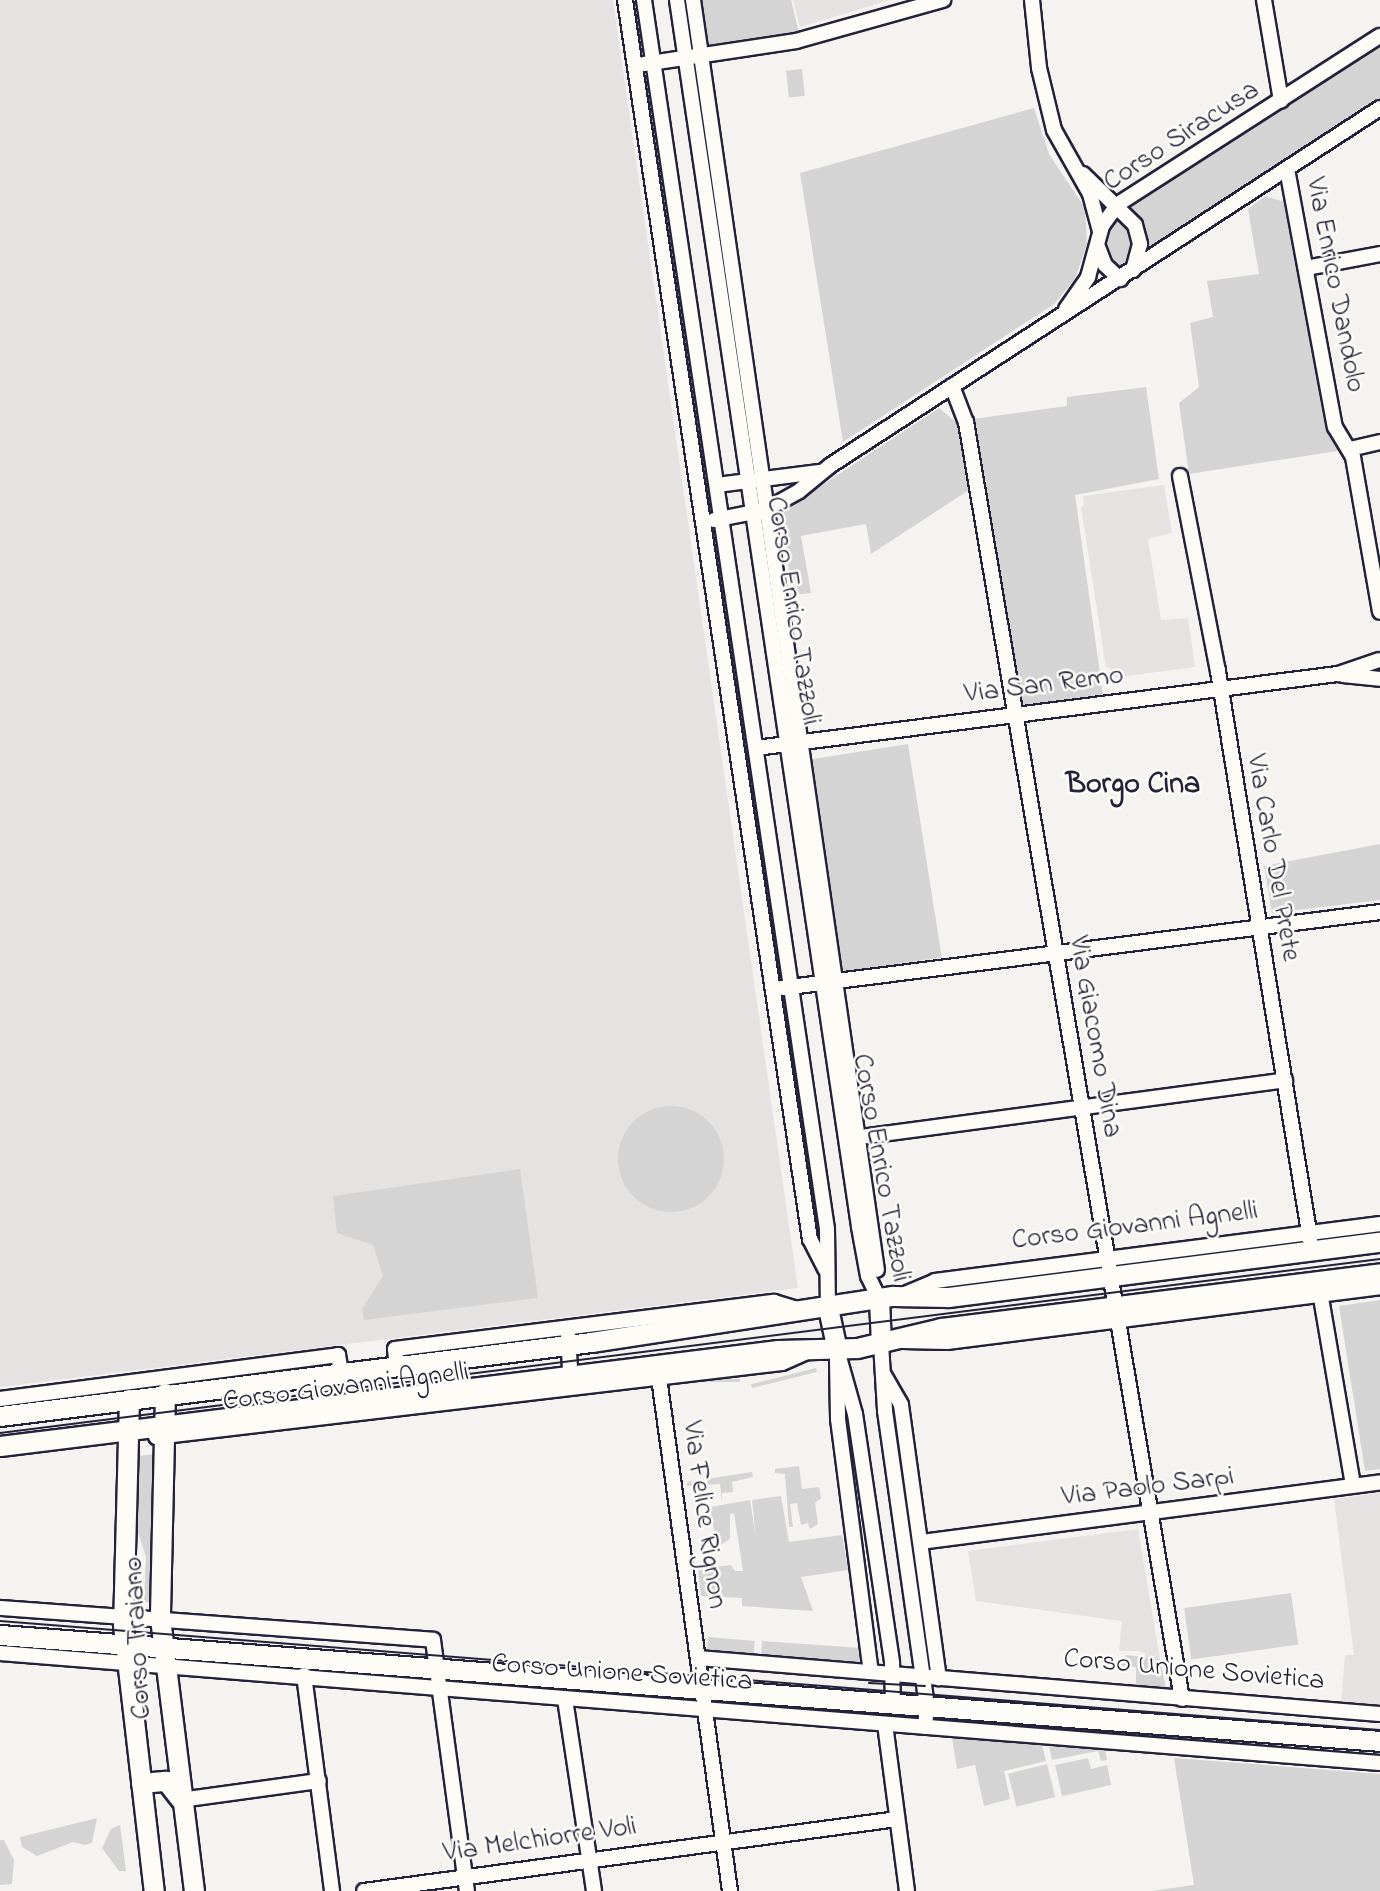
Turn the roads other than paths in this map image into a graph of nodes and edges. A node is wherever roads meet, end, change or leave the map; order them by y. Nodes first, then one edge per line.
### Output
1 (625, 0) edge
2 (644, 0) edge
3 (677, 0) edge
4 (693, 0) edge
5 (943, 0) edge
6 (1032, 0) edge
7 (1264, 0) edge
8 (1380, 36) edge
9 (702, 54) junction
10 (685, 58) junction
11 (653, 63) junction
12 (635, 66) junction
13 (1281, 101) junction
14 (1380, 108) edge
15 (1075, 166) junction
16 (1287, 169) junction
17 (1118, 204) junction
18 (1099, 240) junction
19 (1380, 254) edge
20 (1306, 268) junction
21 (1127, 274) junction
22 (1058, 318) junction
23 (952, 386) junction
24 (1380, 442) edge
25 (1350, 449) junction
26 (820, 472) junction
27 (1180, 475) dead end
28 (754, 480) junction
29 (717, 485) junction
30 (759, 512) junction
31 (722, 519) junction
32 (705, 522) junction
33 (1380, 612) edge
34 (1379, 659) edge
35 (1338, 674) junction
36 (1380, 678) edge
37 (1220, 689) junction
38 (1012, 715) junction
39 (793, 743) junction
40 (756, 748) junction
41 (1380, 912) edge
42 (1259, 928) junction
43 (1055, 954) junction
44 (829, 982) junction
45 (790, 987) junction
46 (773, 990) junction
47 (1285, 1080) junction
48 (1081, 1107) junction
49 (853, 1138) junction
50 (1380, 1224) edge
51 (1311, 1242) junction
52 (1380, 1242) edge
53 (1109, 1267) junction
54 (827, 1272) junction
55 (1380, 1273) edge
56 (1320, 1287) junction
57 (1380, 1287) edge
58 (879, 1300) junction
59 (818, 1310) junction
60 (1116, 1312) junction
61 (568, 1336) junction
62 (881, 1343) junction
63 (837, 1350) junction
64 (808, 1352) junction
65 (883, 1372) junction
66 (659, 1378) junction
67 (571, 1382) junction
68 (165, 1387) junction
69 (129, 1392) junction
70 (0, 1399) edge
71 (0, 1416) edge
72 (129, 1431) junction
73 (164, 1432) junction
74 (0, 1446) edge
75 (1380, 1482) edge
76 (1353, 1485) junction
77 (1150, 1512) junction
78 (921, 1542) junction
79 (0, 1608) edge
80 (123, 1618) junction
81 (160, 1618) junction
82 (0, 1635) edge
83 (0, 1653) edge
84 (125, 1654) junction
85 (163, 1657) junction
86 (698, 1658) junction
87 (872, 1672) junction
88 (892, 1673) junction
89 (304, 1675) junction
90 (921, 1676) junction
91 (438, 1678) junction
92 (939, 1678) junction
93 (703, 1688) junction
94 (565, 1699) junction
95 (1182, 1699) junction
96 (893, 1703) junction
97 (927, 1707) junction
98 (705, 1708) junction
99 (1380, 1714) edge
100 (885, 1724) junction
101 (925, 1727) junction
102 (1219, 1730) junction
103 (1380, 1741) edge
104 (1240, 1752) junction
105 (1380, 1763) edge
106 (319, 1781) junction
107 (141, 1783) junction
108 (180, 1800) junction
109 (897, 1819) junction
110 (723, 1841) junction
111 (589, 1859) junction
112 (466, 1884) edge
113 (154, 1891) edge
114 (194, 1891) edge
115 (331, 1891) edge
116 (364, 1891) edge
117 (594, 1891) edge
118 (730, 1891) edge
119 (907, 1891) edge

1 - 12 street, Corso Enrico Tazzoli
2 - 11 street, Corso Enrico Tazzoli
3 - 10 street, Corso Enrico Tazzoli
4 - 9 street, Corso Enrico Tazzoli
5 - 9 street
6 - 15 street
7 - 13 street
8 - 13 street, Corso Siracusa
9 - 10 street
9 - 28 street, Corso Enrico Tazzoli
10 - 11 street
10 - 28 street, Corso Enrico Tazzoli
11 - 12 street
11 - 29 street, Corso Enrico Tazzoli
12 - 32 street, Corso Enrico Tazzoli
13 - 17 street, Corso Siracusa
14 - 16 street, Corso Siracusa
15 - 17 street
15 - 18 street
16 - 20 street, Via Enrico Dandolo
16 - 21 street, Corso Siracusa
17 - 18 street, Corso Siracusa
17 - 21 street
18 - 21 street
18 - 22 street, Corso Siracusa
19 - 20 street
20 - 25 street, Via Enrico Dandolo
21 - 22 street, Corso Siracusa
22 - 23 street, Corso Siracusa
23 - 26 street, Corso Siracusa
23 - 38 street, Via Giacomo Dina
24 - 25 street
25 - 33 street, Via Enrico Dandolo
26 - 28 street, Corso Siracusa
26 - 30 street, Corso Siracusa
27 - 37 street, Via Carlo Del Prete
28 - 29 street, Corso Siracusa
28 - 30 street, Corso Enrico Tazzoli
29 - 31 street, Corso Enrico Tazzoli
30 - 31 street, Corso Siracusa
30 - 39 street, Corso Enrico Tazzoli
31 - 32 street, Corso Siracusa
31 - 40 street, Corso Enrico Tazzoli
32 - 46 street, Corso Enrico Tazzoli
34 - 35 street, Via San Remo
34 - 36 street
35 - 36 street, Via San Remo
35 - 37 street, Via San Remo
37 - 38 street, Via San Remo
37 - 42 street, Via Carlo Del Prete
38 - 39 street, Via San Remo
38 - 43 street, Via Giacomo Dina
39 - 40 street, Via San Remo
39 - 44 street, Corso Enrico Tazzoli
40 - 45 street, Corso Enrico Tazzoli
41 - 42 street
42 - 43 street
42 - 47 street, Via Carlo Del Prete
43 - 44 street
43 - 48 street, Via Giacomo Dina
44 - 45 street
44 - 49 street, Corso Enrico Tazzoli
45 - 46 street
45 - 54 street, Corso Enrico Tazzoli
46 - 54 street, Corso Enrico Tazzoli
47 - 48 street
47 - 51 street, Via Carlo Del Prete
48 - 49 street
48 - 53 street, Via Giacomo Dina
49 - 58 street, Corso Enrico Tazzoli
50 - 51 street, Corso Giovanni Agnelli
51 - 52 main road, Corso Giovanni Agnelli
51 - 53 main road, Corso Giovanni Agnelli
53 - 58 main road, Corso Giovanni Agnelli
53 - 60 street, Via Giacomo Dina
54 - 59 street, Corso Enrico Tazzoli
55 - 56 main road
56 - 57 street
56 - 60 main road
56 - 76 street
58 - 59 main road, Corso Giovanni Agnelli
58 - 62 main road
59 - 61 main road, Corso Giovanni Agnelli
59 - 63 main road
60 - 62 main road
60 - 77 street, Via Giacomo Dina
61 - 67 street
61 - 68 main road, Corso Giovanni Agnelli
62 - 63 main road, Corso Giovanni Agnelli
62 - 65 street
63 - 64 main road, Corso Giovanni Agnelli
63 - 87 street
63 - 88 street
64 - 66 street, Corso Giovanni Agnelli
64 - 67 main road, Corso Giovanni Agnelli
65 - 78 street
65 - 90 street
66 - 67 street, Corso Giovanni Agnelli
66 - 86 street, Via Felice Rignon
67 - 73 main road, Corso Giovanni Agnelli
68 - 69 main road, Corso Giovanni Agnelli
68 - 73 main road, Corso Traiano
69 - 70 street, Corso Giovanni Agnelli
69 - 71 main road, Corso Giovanni Agnelli
69 - 72 main road, Corso Traiano
72 - 73 main road, Corso Giovanni Agnelli
72 - 74 main road, Corso Giovanni Agnelli
72 - 80 main road, Corso Traiano
73 - 81 main road, Corso Traiano
75 - 76 street, Via Paolo Sarpi
76 - 77 street, Via Paolo Sarpi
77 - 78 street, Via Paolo Sarpi
77 - 95 street, Via Giacomo Dina
78 - 92 street
79 - 80 street
80 - 81 street
80 - 84 main road, Corso Traiano
81 - 85 main road, Corso Traiano
81 - 91 street
82 - 84 main road, Corso Unione Sovietica
83 - 84 street, Corso Unione Sovietica
84 - 85 main road, Corso Unione Sovietica
84 - 107 main road, Corso Traiano
85 - 89 street, Corso Unione Sovietica
85 - 91 main road, Corso Unione Sovietica
85 - 108 main road, Corso Traiano
86 - 87 street, Corso Unione Sovietica
86 - 93 street, Corso Unione Sovietica
87 - 88 street, Corso Unione Sovietica
88 - 90 street, Corso Unione Sovietica
88 - 96 street
89 - 91 street, Corso Unione Sovietica
89 - 106 street
90 - 92 street, Corso Unione Sovietica
90 - 97 street
91 - 93 main road, Corso Unione Sovietica
91 - 94 street, Corso Unione Sovietica
91 - 112 street
92 - 95 street, Corso Unione Sovietica
93 - 96 main road, Corso Unione Sovietica
93 - 98 street
94 - 98 street, Corso Unione Sovietica
94 - 111 street
95 - 99 street, Corso Unione Sovietica
96 - 97 main road, Corso Unione Sovietica
97 - 101 street
97 - 102 main road, Corso Unione Sovietica
98 - 100 street, Corso Unione Sovietica
98 - 110 street
100 - 101 street, Corso Unione Sovietica
100 - 109 street
101 - 104 street, Corso Unione Sovietica
102 - 103 main road, Corso Unione Sovietica
102 - 104 street, Corso Unione Sovietica
104 - 105 street, Corso Unione Sovietica
106 - 108 street
106 - 115 street
107 - 108 main road
107 - 113 main road, Corso Traiano
108 - 114 main road, Corso Traiano
109 - 110 street, Via Melchiorre Voli
109 - 119 street
110 - 111 street, Via Melchiorre Voli
110 - 118 street
111 - 112 street, Via Melchiorre Voli
111 - 117 street
112 - 116 street, Via Melchiorre Voli

